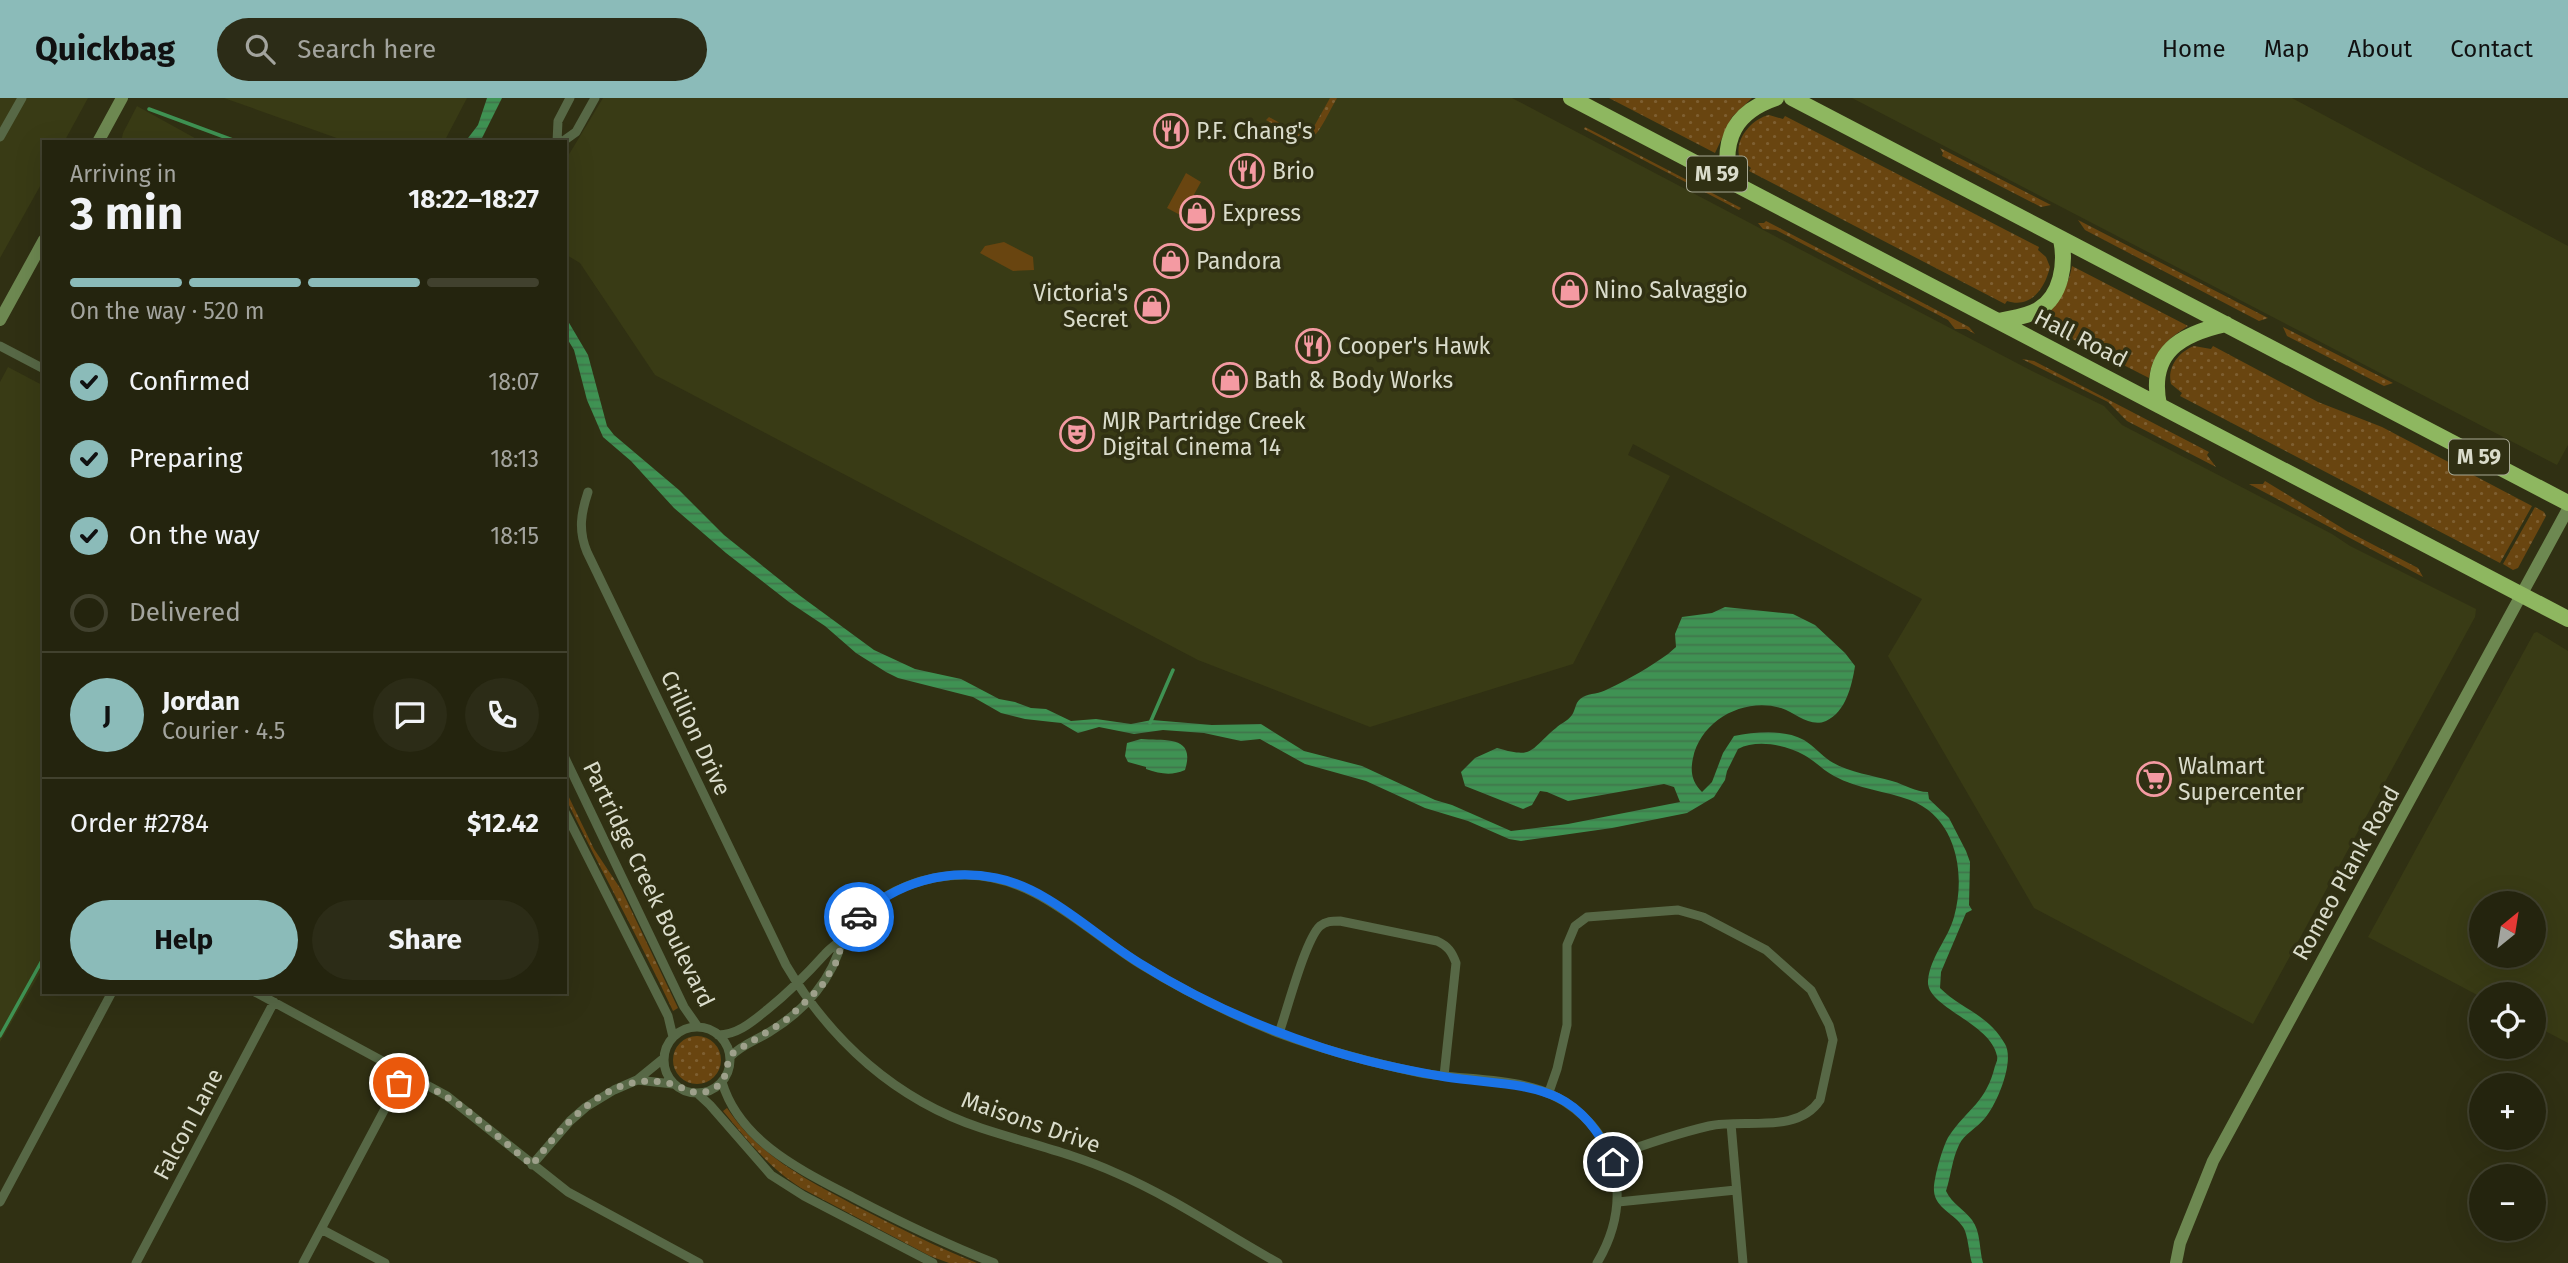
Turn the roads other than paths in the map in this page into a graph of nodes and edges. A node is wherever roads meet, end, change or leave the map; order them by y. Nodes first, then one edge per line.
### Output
1 (22, 98) edge
2 (122, 98) edge
3 (570, 98) edge
4 (595, 98) edge
5 (1572, 98) edge
6 (1776, 98) edge
7 (1792, 98) edge
8 (0, 137) edge
9 (99, 140) edge
10 (557, 140) edge
11 (565, 140) edge
12 (1728, 180) junction
13 (2061, 239) junction
14 (42, 244) edge
15 (0, 320) edge
16 (1999, 321) junction
17 (2226, 324) junction
18 (0, 346) edge
19 (42, 368) edge
20 (2160, 405) junction
21 (587, 492) dead end
22 (2568, 503) edge
23 (2568, 509) edge
24 (2522, 594) junction
25 (2568, 619) edge
26 (567, 762) edge
27 (567, 816) edge
28 (842, 940) junction
29 (798, 984) junction
30 (111, 994) edge
31 (259, 994) edge
32 (808, 1001) junction
33 (274, 1002) junction
34 (698, 1027) junction
35 (1279, 1033) junction
36 (719, 1035) junction
37 (673, 1037) junction
38 (730, 1057) junction
39 (664, 1058) junction
40 (405, 1072) junction
41 (1444, 1076) junction
42 (637, 1080) junction
43 (722, 1082) junction
44 (673, 1084) junction
45 (1549, 1092) junction
46 (697, 1093) junction
47 (1731, 1124) junction
48 (1611, 1157) junction
49 (532, 1165) junction
50 (1736, 1190) junction
51 (0, 1202) edge
52 (1618, 1202) junction
53 (321, 1229) junction
54 (136, 1263) edge
55 (303, 1263) edge
56 (386, 1263) edge
57 (699, 1263) edge
58 (933, 1263) edge
59 (994, 1263) edge
60 (1278, 1263) edge
61 (1597, 1263) edge
62 (1743, 1263) edge
63 (2176, 1263) edge

1 - 8 street
2 - 9 main road
3 - 10 street
4 - 11 street
5 - 12 highway, Hall Road / M 59
6 - 12 highway
7 - 13 highway, M 59
12 - 16 highway, Hall Road / M 59
13 - 16 highway
13 - 17 highway, M 59
14 - 15 main road
16 - 20 highway, Hall Road / M 59
17 - 20 highway
17 - 22 highway, M 59
18 - 19 street
20 - 24 highway, Hall Road / M 59
21 - 29 street, Crillion Drive
23 - 24 main road, Romeo Plank Road
24 - 25 highway, Hall Road / M 59
24 - 63 main road, Romeo Plank Road
26 - 34 street, Partridge Creek Boulevard
27 - 37 street, Partridge Creek Boulevard
28 - 29 street
28 - 32 street
28 - 35 street
29 - 32 street, Maisons Drive
29 - 36 street
30 - 51 street
31 - 33 street
32 - 38 street
32 - 60 street, Maisons Drive
33 - 40 street
33 - 54 street, Falcon Lane
34 - 36 street
34 - 37 street
35 - 41 street
35 - 41 street
36 - 38 street
37 - 39 street
38 - 43 street
39 - 42 street
39 - 44 street
40 - 49 street
40 - 53 street
41 - 45 street
42 - 44 street
42 - 49 street
43 - 46 street
43 - 59 street
44 - 46 street
45 - 47 street
45 - 48 street
46 - 58 street
47 - 48 street
47 - 50 street
48 - 52 street
49 - 57 street
50 - 52 street
50 - 62 street
52 - 61 street
53 - 55 street
53 - 56 street

